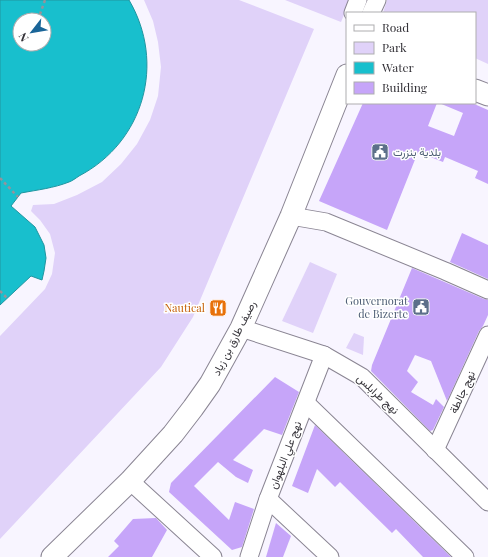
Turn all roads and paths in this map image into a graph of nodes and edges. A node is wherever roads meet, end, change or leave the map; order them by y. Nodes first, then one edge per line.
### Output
1 (45, 0) edge
2 (358, 0) edge
3 (377, 0) edge
4 (41, 12) edge
5 (353, 12) edge
6 (371, 12) edge
7 (346, 78) edge
8 (476, 90) edge
9 (488, 95) edge
10 (0, 178) edge
11 (18, 197) dead end
12 (291, 216) junction
13 (488, 290) edge
14 (0, 291) edge
15 (7, 298) dead end
16 (241, 328) junction
17 (488, 335) edge
18 (324, 354) junction
19 (306, 402) junction
20 (435, 450) junction
21 (130, 481) junction
22 (268, 499) junction
23 (488, 502) edge
24 (52, 557) edge
25 (213, 557) edge
26 (249, 557) edge
27 (330, 557) edge
28 (465, 557) edge

1 - 4 path
2 - 5 street
3 - 6 street
7 - 12 main road, رصيف طارق بن زياد
8 - 9 main road
10 - 11 path
12 - 13 street
12 - 16 main road, رصيف طارق بن زياد
14 - 15 path
16 - 18 street, نهج طرابلس
16 - 21 main road, رصيف طارق بن زياد
17 - 20 street, نهج جالطة
18 - 19 street, نهج علي البلهوان
18 - 20 street, نهج طرابلس
19 - 22 street, نهج علي البلهوان
19 - 28 street
20 - 23 street, نهج طرابلس
21 - 24 main road, رصيف طارق بن زياد
21 - 25 street
22 - 26 street, نهج علي البلهوان
22 - 27 street

